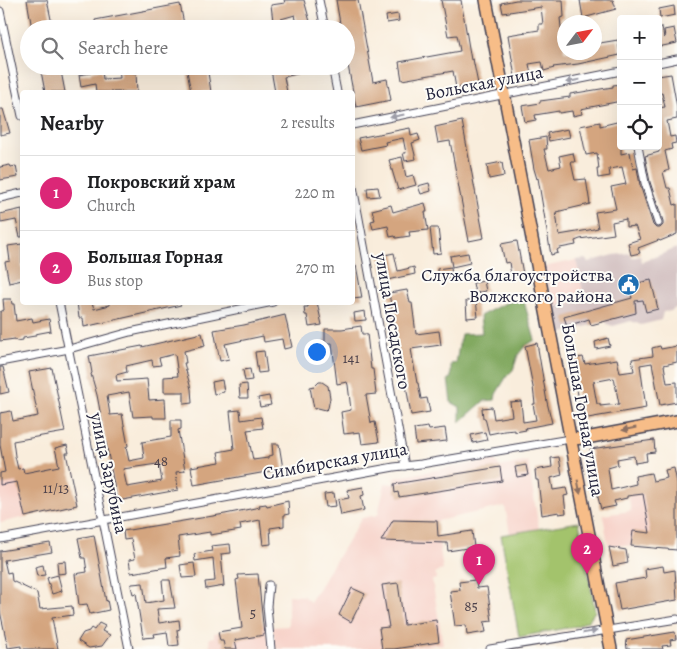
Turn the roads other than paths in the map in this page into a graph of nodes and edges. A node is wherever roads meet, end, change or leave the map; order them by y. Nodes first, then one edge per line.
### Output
1 (319, 0) edge
2 (486, 0) edge
3 (0, 11) edge
4 (323, 20) edge
5 (677, 59) edge
6 (662, 62) edge
7 (617, 72) edge
8 (334, 75) edge
9 (337, 90) edge
10 (504, 95) junction
11 (20, 106) edge
12 (355, 124) edge
13 (639, 150) edge
14 (20, 194) edge
15 (0, 198) edge
16 (355, 198) edge
17 (658, 223) dead end
18 (60, 305) edge
19 (259, 305) edge
20 (69, 348) junction
21 (0, 362) edge
22 (677, 421) edge
23 (570, 439) junction
24 (405, 466) junction
25 (103, 520) junction
26 (0, 539) edge
27 (269, 585) dead end
28 (677, 619) edge
29 (608, 630) junction
30 (270, 646) edge
31 (130, 649) edge
32 (490, 649) edge
33 (611, 649) edge

1 - 4 street
2 - 10 main road, Большая Горная улица
3 - 11 street
5 - 6 street
7 -> 10 street, Вольская улица
8 - 9 street
10 -> 12 street, Вольская улица
10 - 23 main road, Большая Горная улица
13 - 17 street
14 - 15 street
16 - 24 street, улица Посадского
18 - 20 street, улица Зарубина
19 - 20 street
20 - 21 street
20 - 25 street, улица Зарубина
22 -> 23 main road, Симбирская улица
23 - 24 street, Симбирская улица
23 -> 29 main road, Большая Горная улица
24 - 25 street, Симбирская улица
25 - 26 street, Симбирская улица
25 - 31 street, улица Зарубина
27 - 30 street
28 - 29 street
32 -> 29 street
29 - 33 main road, Большая Горная улица

